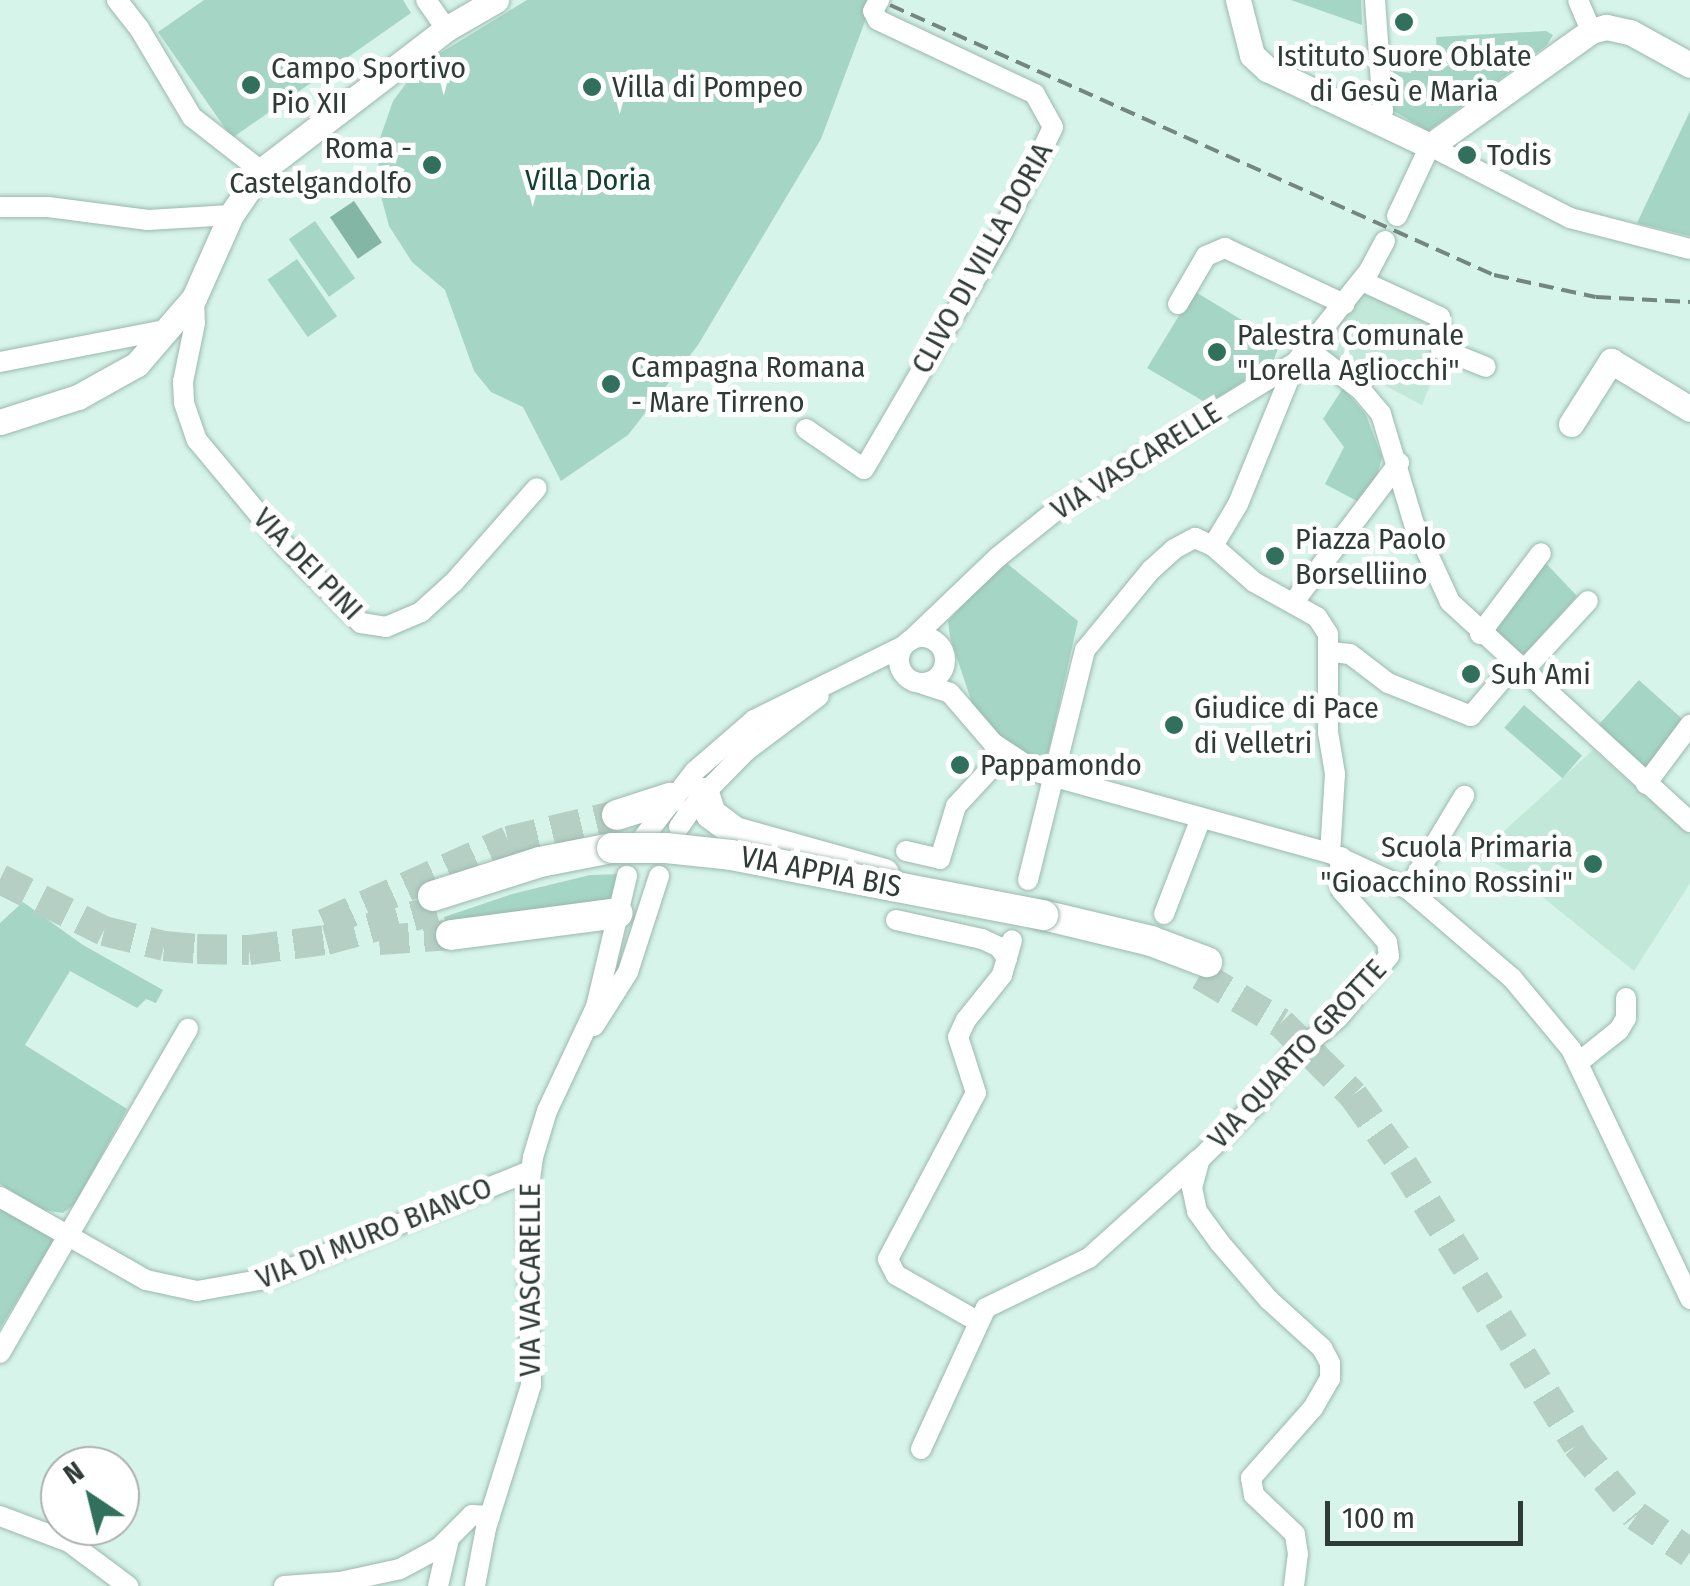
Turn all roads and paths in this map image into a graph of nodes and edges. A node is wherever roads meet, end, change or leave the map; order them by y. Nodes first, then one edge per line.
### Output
1 (117, 0) edge
2 (426, 0) edge
3 (496, 0) edge
4 (1375, 0) edge
5 (1578, 0) edge
6 (1232, 2) edge
7 (876, 6) edge
8 (446, 29) junction
9 (1591, 31) junction
10 (1690, 65) edge
11 (1378, 122) junction
12 (1430, 146) junction
13 (261, 171) junction
14 (0, 207) edge
15 (231, 215) junction
16 (1397, 216) dead end
17 (1386, 241) dead end
18 (1690, 249) edge
19 (1362, 280) junction
20 (194, 298) junction
21 (1178, 304) dead end
22 (1344, 304) junction
23 (172, 328) junction
24 (1303, 356) junction
25 (0, 362) edge
26 (1486, 367) dead end
27 (1690, 409) edge
28 (0, 422) edge
29 (1570, 424) dead end
30 (806, 429) dead end
31 (1400, 463) junction
32 (538, 488) dead end
33 (1213, 546) junction
34 (1541, 553) dead end
35 (962, 592) junction
36 (1588, 601) dead end
37 (1293, 602) junction
38 (1480, 634) junction
39 (906, 643) junction
40 (942, 649) junction
41 (1331, 652) junction
42 (1520, 666) junction
43 (849, 675) junction
44 (916, 682) junction
45 (973, 718) junction
46 (1690, 725) edge
47 (1005, 753) junction
48 (1054, 778) junction
49 (1646, 784) junction
50 (704, 793) junction
51 (1464, 796) dead end
52 (675, 812) junction
53 (617, 814) tunnel mouth
54 (1201, 818) junction
55 (1690, 822) edge
56 (643, 838) dead end
57 (906, 851) dead end
58 (1336, 855) junction
59 (617, 862) junction
60 (659, 876) dead end
61 (1028, 880) dead end
62 (1408, 889) junction
63 (948, 896) junction
64 (618, 912) junction
65 (1164, 914) dead end
66 (896, 920) dead end
67 (1026, 935) junction
68 (1203, 968) tunnel mouth
69 (1626, 998) dead end
70 (188, 1029) dead end
71 (582, 1038) junction
72 (1578, 1062) junction
73 (1200, 1159) junction
74 (530, 1171) junction
75 (0, 1196) edge
76 (69, 1238) junction
77 (1690, 1299) edge
78 (977, 1321) junction
79 (0, 1353) edge
80 (921, 1449) dead end
81 (0, 1516) edge
82 (490, 1516) junction
83 (449, 1539) junction
84 (128, 1586) edge
85 (284, 1586) edge
86 (438, 1586) edge
87 (475, 1586) edge
88 (1294, 1586) edge

1 - 13 street
2 - 8 street
3 - 8 main road
4 - 11 street
5 - 9 street
6 - 11 main road
7 - 30 street, CLIVO DI VILLA DORIA
8 - 13 main road
9 - 10 main road
9 - 12 main road
11 - 12 main road
12 - 16 street
12 - 18 street
13 - 15 main road
14 - 15 street
15 - 20 main road
17 - 19 street, VIA VASCARELLE
19 - 22 street, VIA VASCARELLE
19 - 26 street
20 - 23 main road
20 - 32 street, VIA DEI PINI
21 - 22 street
22 - 24 street, VIA VASCARELLE
23 - 25 street
23 - 28 main road
24 - 31 street
24 - 33 street
24 - 35 street, VIA VASCARELLE
27 - 29 main road
31 - 37 street
31 - 38 street
33 - 37 street
33 - 48 street
34 - 38 street
35 - 39 street, VIA VASCARELLE
35 - 40 street, VIA VASCARELLE
36 - 42 street
37 - 41 street
38 - 42 street
39 - 40 street
39 - 43 street, VIA VASCARELLE
39 - 44 street
40 - 44 street
40 - 45 street
41 - 42 street
41 - 58 street, VIA QUARTO GROTTE
42 - 49 street
43 - 44 street, VIA VASCARELLE
43 - 50 street
43 - 52 street, VIA VASCARELLE
44 - 45 street
45 - 47 street
46 - 49 street
47 - 48 street
47 - 57 street
48 - 54 street
48 - 61 street
49 - 55 street
50 - 52 street
50 - 63 highway, bridge
51 - 62 street
52 - 53 highway
52 - 56 street, VIA VASCARELLE
54 - 58 street
54 - 65 street
58 - 62 street
58 - 73 street, VIA QUARTO GROTTE
59 - 63 highway, VIA APPIA BIS, bridge
59 - 64 street, VIA VASCARELLE
59 - 64 highway, VIA APPIA BIS
59 - 67 highway, VIA APPIA BIS
60 - 71 street
62 - 72 street
63 - 67 highway, VIA APPIA BIS, bridge
64 - 71 street, VIA VASCARELLE
66 - 67 street
67 - 68 highway, VIA APPIA BIS
67 - 78 street
69 - 72 street
70 - 76 street
71 - 74 street, VIA VASCARELLE
72 - 77 street
73 - 78 street
73 - 88 street, VIA QUARTO GROTTE
74 - 76 street, VIA DI MURO BIANCO
74 - 82 street, VIA VASCARELLE
75 - 76 street, VIA DI MURO BIANCO
76 - 79 street
78 - 80 street
81 - 84 street
82 - 83 street
82 - 87 street, VIA VASCARELLE
83 - 85 street
83 - 86 street

